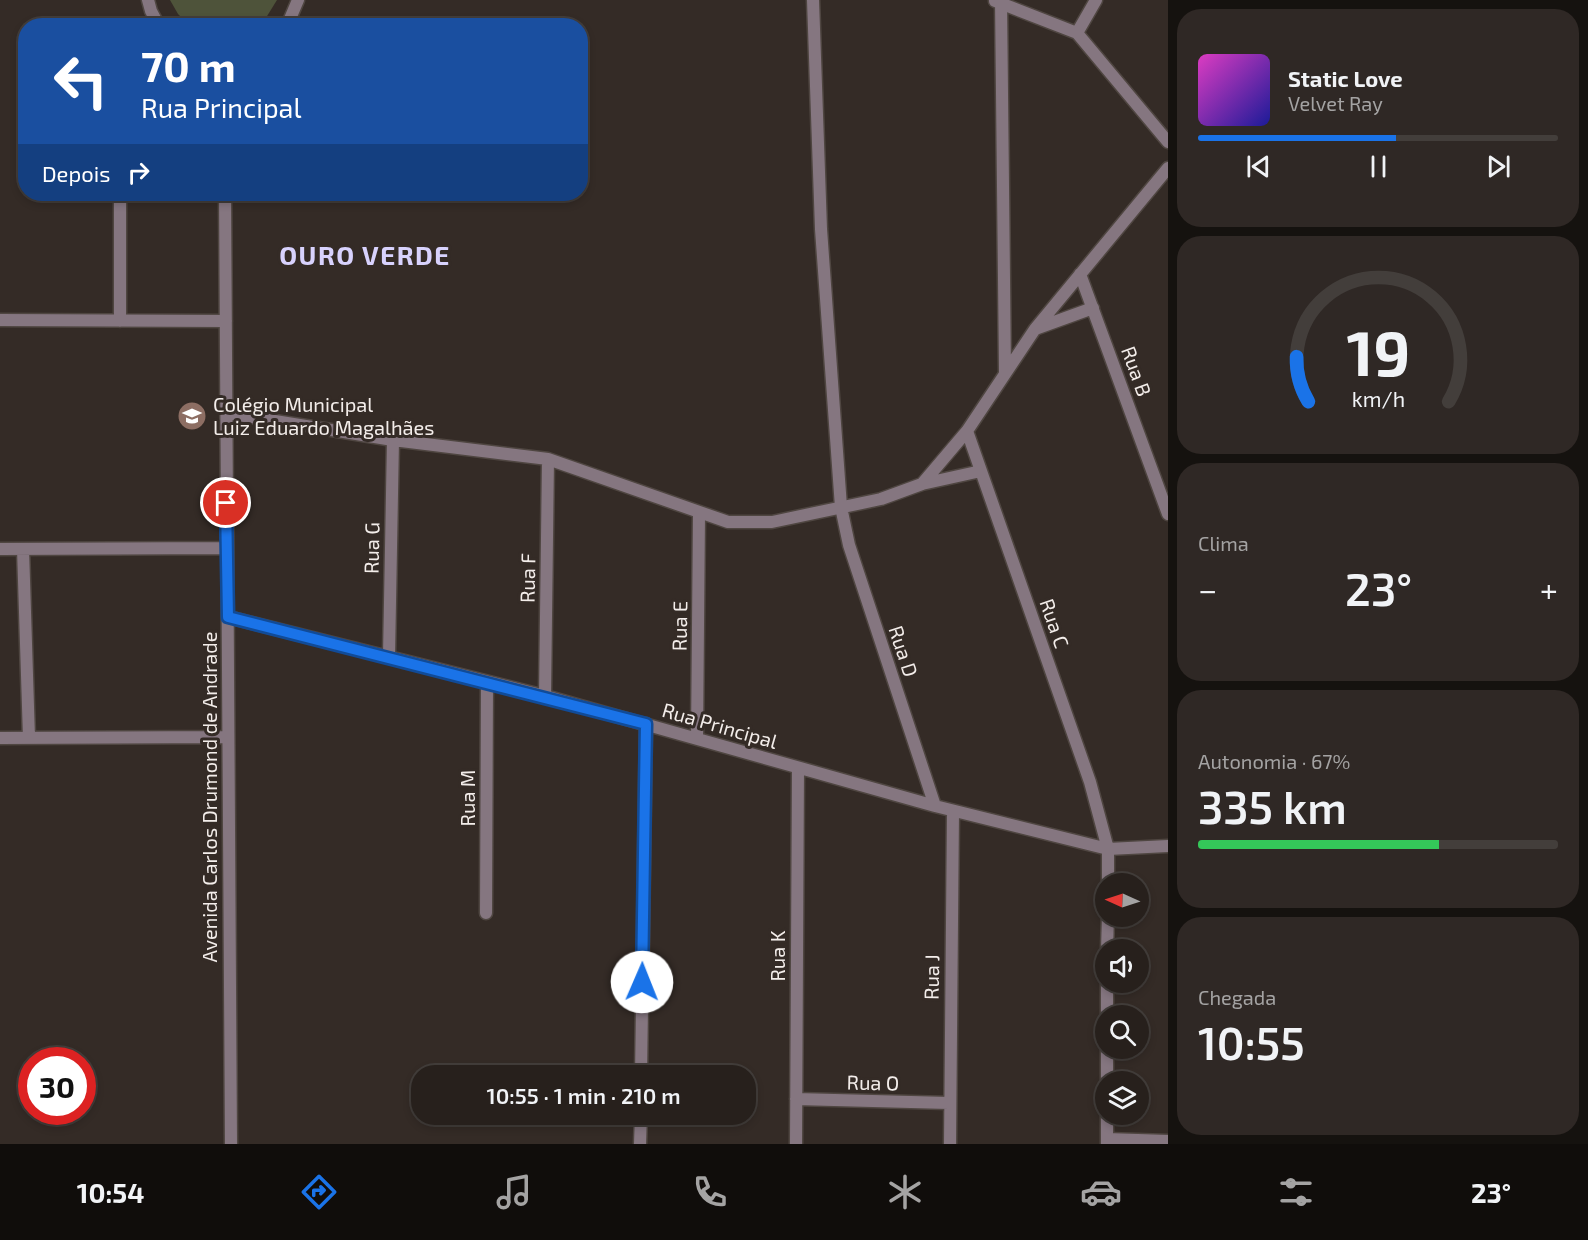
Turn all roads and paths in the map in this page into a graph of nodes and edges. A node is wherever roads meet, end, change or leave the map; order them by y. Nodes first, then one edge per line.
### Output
1 (148, 0) edge
2 (298, 0) edge
3 (813, 0) edge
4 (1096, 0) edge
5 (998, 1) edge
6 (155, 18) edge
7 (290, 18) edge
8 (1077, 33) junction
9 (1168, 142) edge
10 (1168, 168) edge
11 (120, 201) edge
12 (225, 201) edge
13 (1080, 274) junction
14 (1093, 308) junction
15 (0, 320) edge
16 (120, 321) junction
17 (226, 321) junction
18 (1035, 329) junction
19 (1005, 372) junction
20 (226, 413) junction
21 (967, 431) junction
22 (393, 440) junction
23 (548, 459) junction
24 (981, 471) junction
25 (922, 484) junction
26 (841, 507) junction
27 (699, 514) junction
28 (1168, 514) edge
29 (227, 548) junction
30 (0, 549) edge
31 (22, 549) junction
32 (228, 617) junction
33 (389, 656) junction
34 (488, 683) junction
35 (545, 696) junction
36 (646, 724) junction
37 (228, 737) junction
38 (0, 738) edge
39 (29, 738) junction
40 (697, 738) junction
41 (798, 768) junction
42 (934, 806) junction
43 (953, 811) junction
44 (1168, 846) edge
45 (1108, 849) junction
46 (1108, 873) edge
47 (486, 913) dead end
48 (641, 1065) edge
49 (796, 1100) junction
50 (949, 1103) junction
51 (641, 1125) edge
52 (1107, 1125) edge
53 (1168, 1141) edge
54 (1107, 1142) edge
55 (231, 1144) edge
56 (640, 1144) edge
57 (796, 1144) edge
58 (950, 1144) edge

1 - 6 street
2 - 7 street
3 - 26 street, Rua D
4 - 8 street
5 - 8 street
5 - 19 street
8 - 9 street
10 - 13 street
11 - 16 street
12 - 17 street, Avenida Carlos Drumond de Andrade
13 - 14 street, Rua B
13 - 18 street
14 - 18 street
14 - 28 street, Rua B
15 - 16 street
16 - 17 street
17 - 20 street, Avenida Carlos Drumond de Andrade
18 - 19 street
19 - 21 street
20 - 22 street
20 - 29 street, Avenida Carlos Drumond de Andrade
21 - 24 street, Rua C
21 - 25 street
22 - 23 street
22 - 33 street, Rua G
23 - 27 street
23 - 35 street, Rua F
24 - 25 street
24 - 45 street, Rua C
25 - 26 street
26 - 27 street
26 - 42 street, Rua D
27 - 40 street, Rua E
29 - 31 street
29 - 32 street, Avenida Carlos Drumond de Andrade
30 - 31 street
31 - 39 street
32 - 33 street, Rua Principal
32 - 37 street, Avenida Carlos Drumond de Andrade
33 - 34 street, Rua Principal
34 - 35 street, Rua Principal
34 - 47 street, Rua M
35 - 36 street, Rua Principal
36 - 40 street, Rua Principal
36 - 48 street
37 - 39 street
37 - 55 street, Avenida Carlos Drumond de Andrade
38 - 39 street
40 - 41 street, Rua Principal
41 - 42 street, Rua Principal
41 - 49 street, Rua K
42 - 43 street, Rua Principal
43 - 45 street, Rua Principal
43 - 50 street, Rua J
44 - 45 street, Rua Principal
45 - 46 street, Rua C
49 - 50 street, Rua O
49 - 57 street, Rua K
50 - 58 street, Rua J
51 - 56 street
52 - 54 street
53 - 54 street

